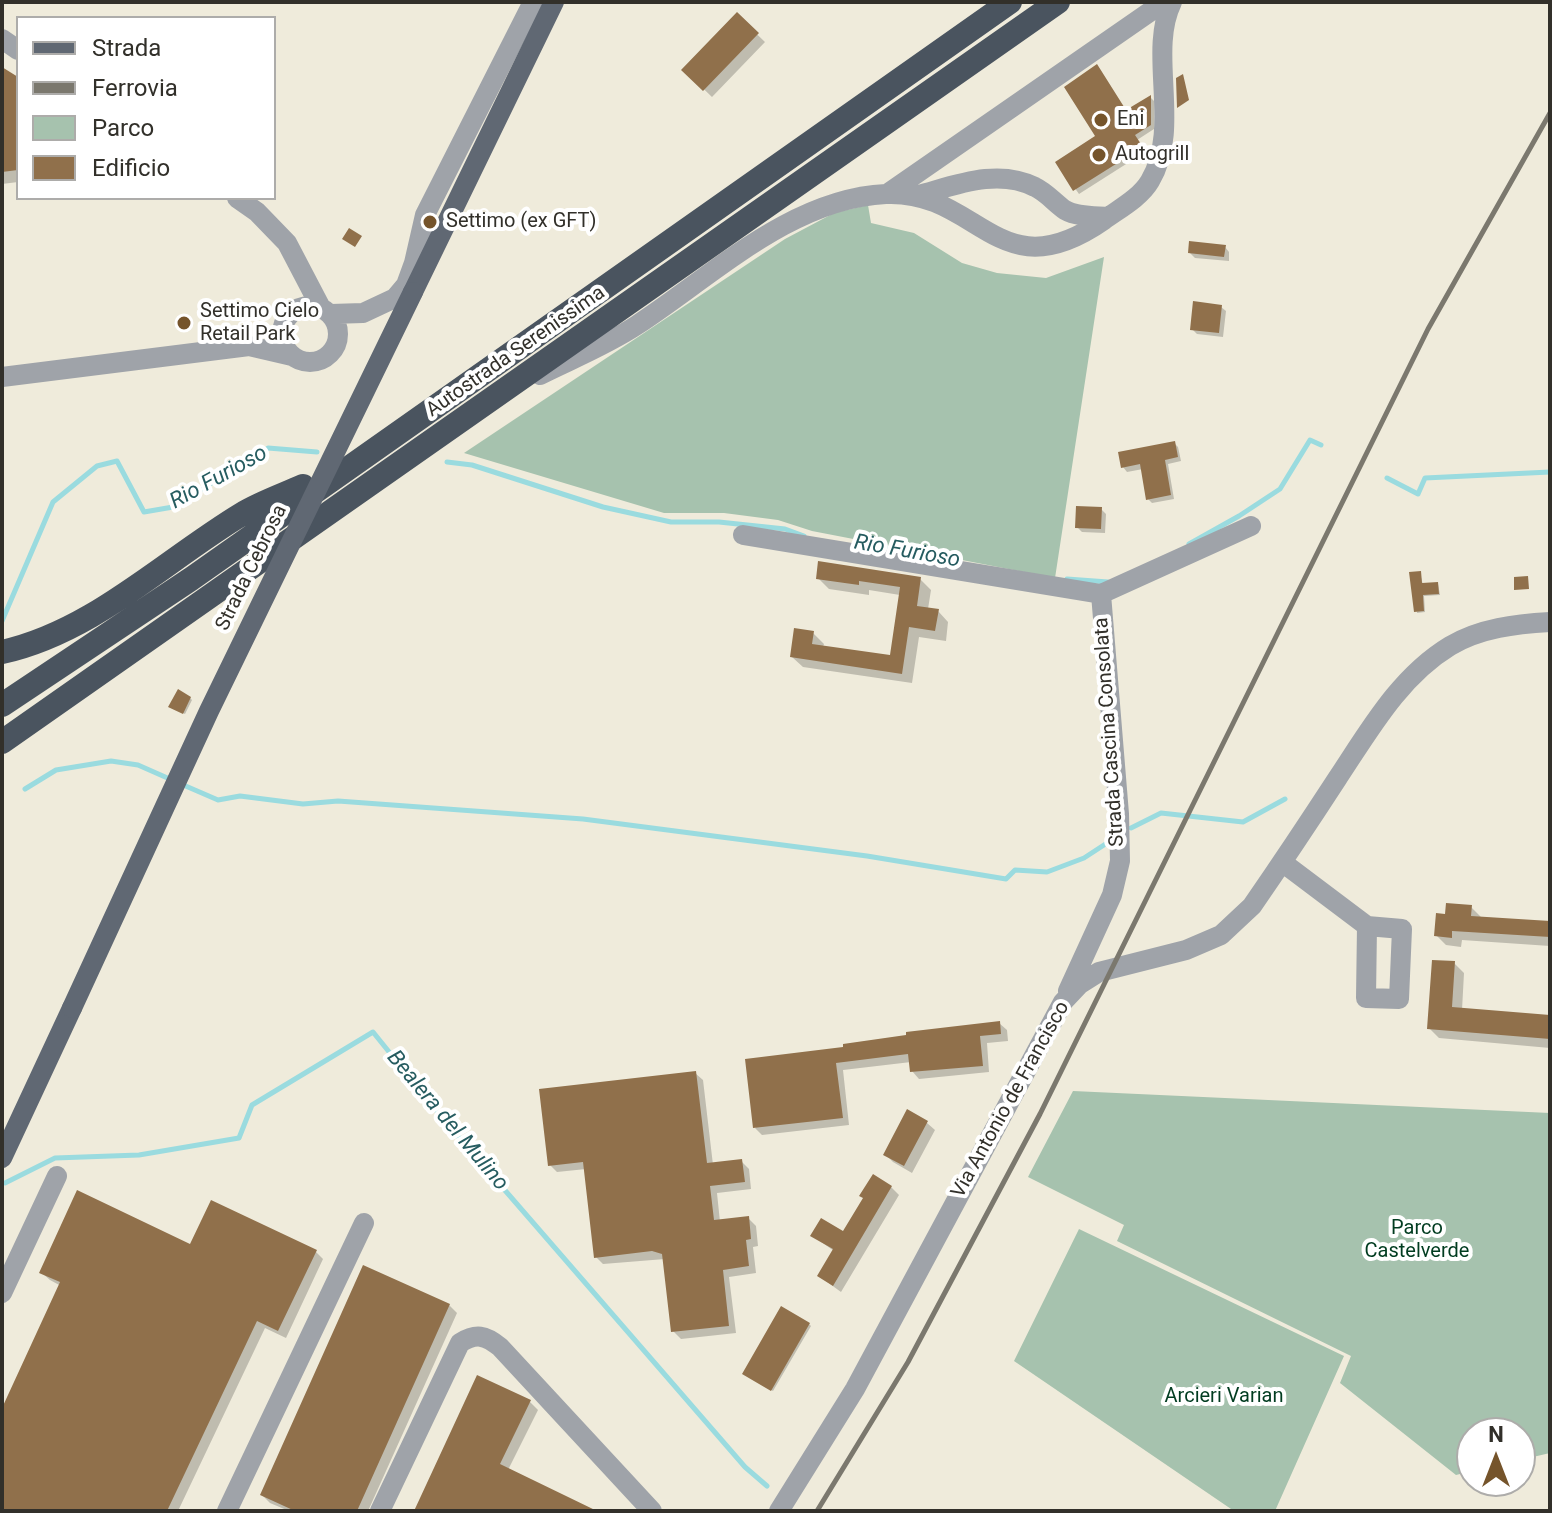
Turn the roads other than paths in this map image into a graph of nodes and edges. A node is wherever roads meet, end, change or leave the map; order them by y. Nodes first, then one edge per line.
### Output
1 (533, 2) edge
2 (554, 2) edge
3 (1010, 2) edge
4 (1058, 2) edge
5 (1164, 2) edge
6 (1172, 2) edge
7 (887, 194) junction
8 (919, 195) junction
9 (240, 200) edge
10 (1108, 217) junction
11 (302, 276) junction
12 (326, 311) junction
13 (289, 316) junction
14 (249, 346) junction
15 (292, 356) junction
16 (2, 377) edge
17 (483, 405) junction
18 (357, 462) junction
19 (1251, 526) dead end
20 (743, 535) dead end
21 (1101, 594) junction
22 (1550, 622) edge
23 (2, 652) edge
24 (2, 705) edge
25 (2, 742) edge
26 (1282, 862) junction
27 (1367, 926) dead end
28 (1063, 1002) junction
29 (2, 1158) edge
30 (57, 1176) dead end
31 (364, 1223) dead end
32 (2, 1293) edge
33 (234, 1509) edge
34 (380, 1511) edge
35 (652, 1511) edge
36 (779, 1511) edge

1 - 12 street
2 - 29 main road, Strada Cebrosa, bridge
3 - 18 highway, Autostrada Serenissima
4 - 17 highway, Autostrada Serenissima
5 - 7 street
6 - 10 street
7 - 8 street
7 - 17 street
8 - 10 street
8 - 10 street
9 - 11 street
11 - 12 street
11 - 13 street
12 - 13 street
12 - 15 street
13 - 14 street
13 - 15 street
14 - 15 street
14 - 16 street
17 - 25 highway, Autostrada Serenissima
18 - 23 highway
18 - 24 highway, Autostrada Serenissima
19 - 21 street, Strada Cascina Consolata
20 - 21 street, Strada Cascina Consolata
21 - 28 street, Strada Cascina Consolata
22 - 26 street, Via Antonio de Francisco
26 - 27 street
26 - 28 street, Via Antonio de Francisco
28 - 36 street, Via Antonio de Francisco
30 - 32 street
31 - 33 street
34 - 35 street

